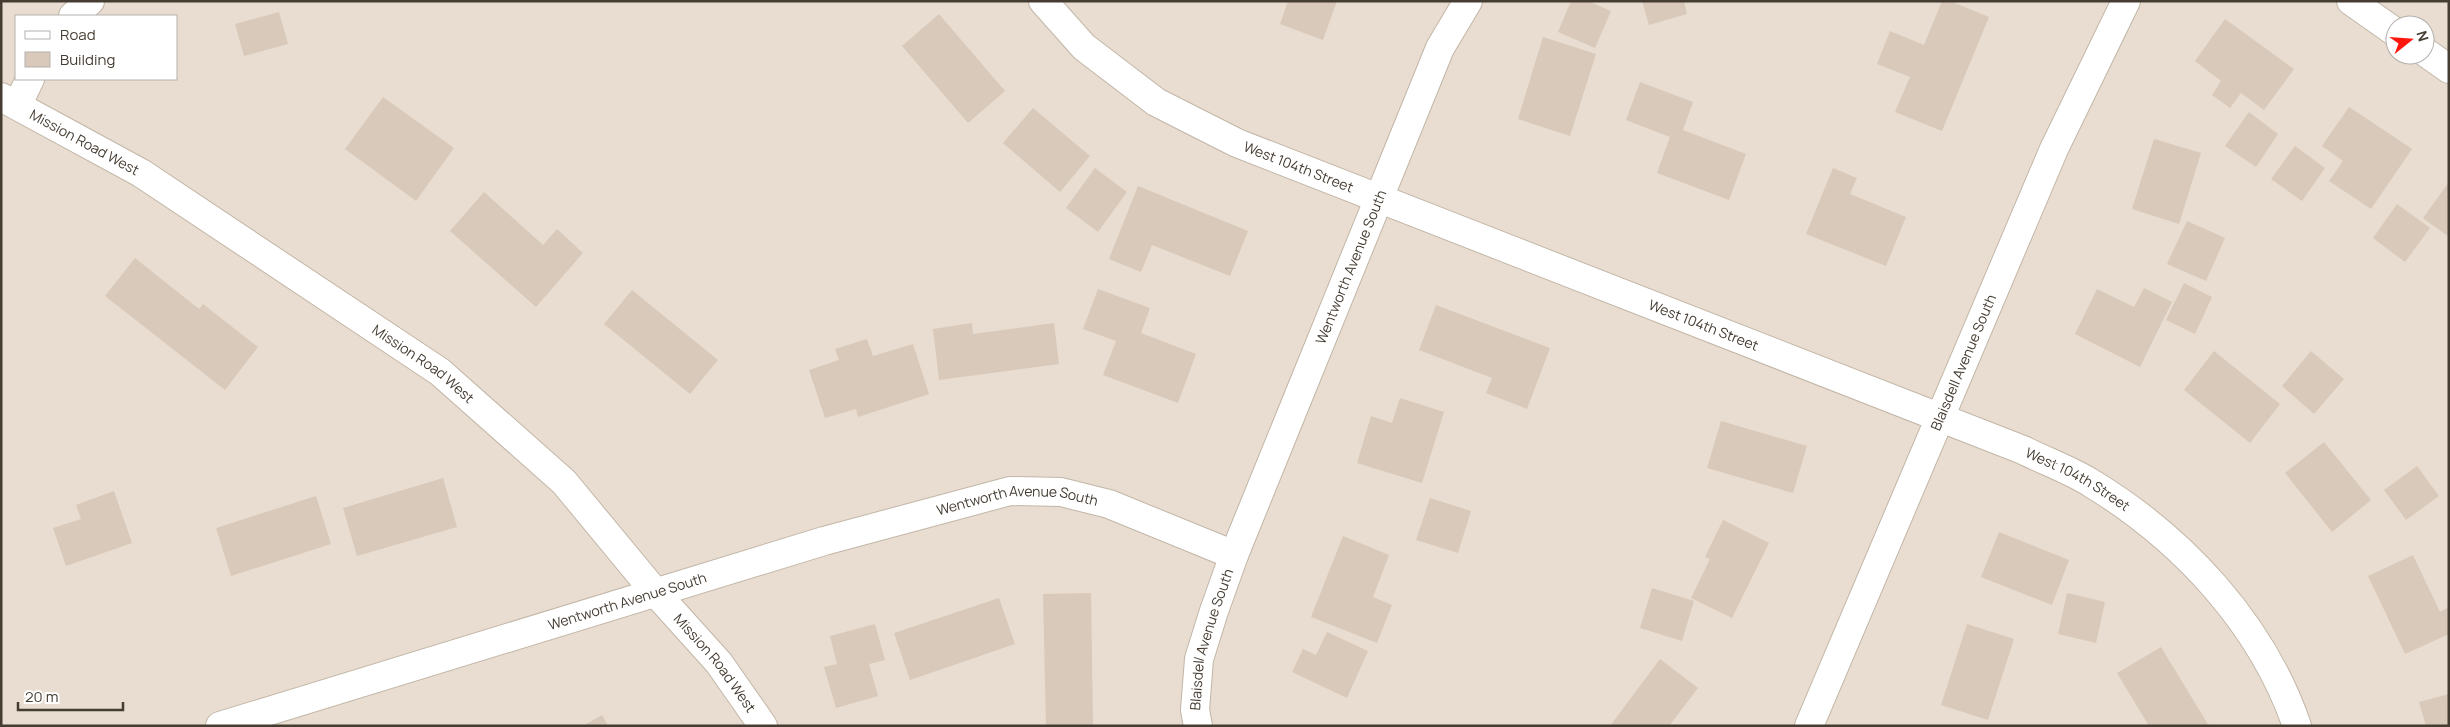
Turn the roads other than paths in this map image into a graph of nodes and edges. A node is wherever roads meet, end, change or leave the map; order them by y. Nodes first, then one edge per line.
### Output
1 (90, 1) edge
2 (1043, 1) edge
3 (1468, 1) edge
4 (2126, 1) edge
5 (2350, 1) edge
6 (74, 15) edge
7 (2385, 25) edge
8 (2435, 59) edge
9 (2449, 69) edge
10 (29, 80) edge
11 (9, 101) edge
12 (1379, 199) junction
13 (1940, 418) junction
14 (1234, 555) junction
15 (655, 592) junction
16 (220, 726) edge
17 (763, 726) edge
18 (1198, 726) edge
19 (1809, 726) edge
20 (2297, 726) edge

1 - 6 street
2 - 12 street, West 104th Street
3 - 12 street, Wentworth Avenue South
4 - 13 street, Blaisdell Avenue South
5 - 7 street
8 - 9 street
10 - 11 street
11 - 15 street, Mission Road West
12 - 13 street, West 104th Street
12 - 14 street, Wentworth Avenue South
13 - 19 street, Blaisdell Avenue South
13 - 20 street, West 104th Street
14 - 15 street, Wentworth Avenue South
14 - 18 street, Blaisdell Avenue South
15 - 16 street, Wentworth Avenue South
15 - 17 street, Mission Road West

